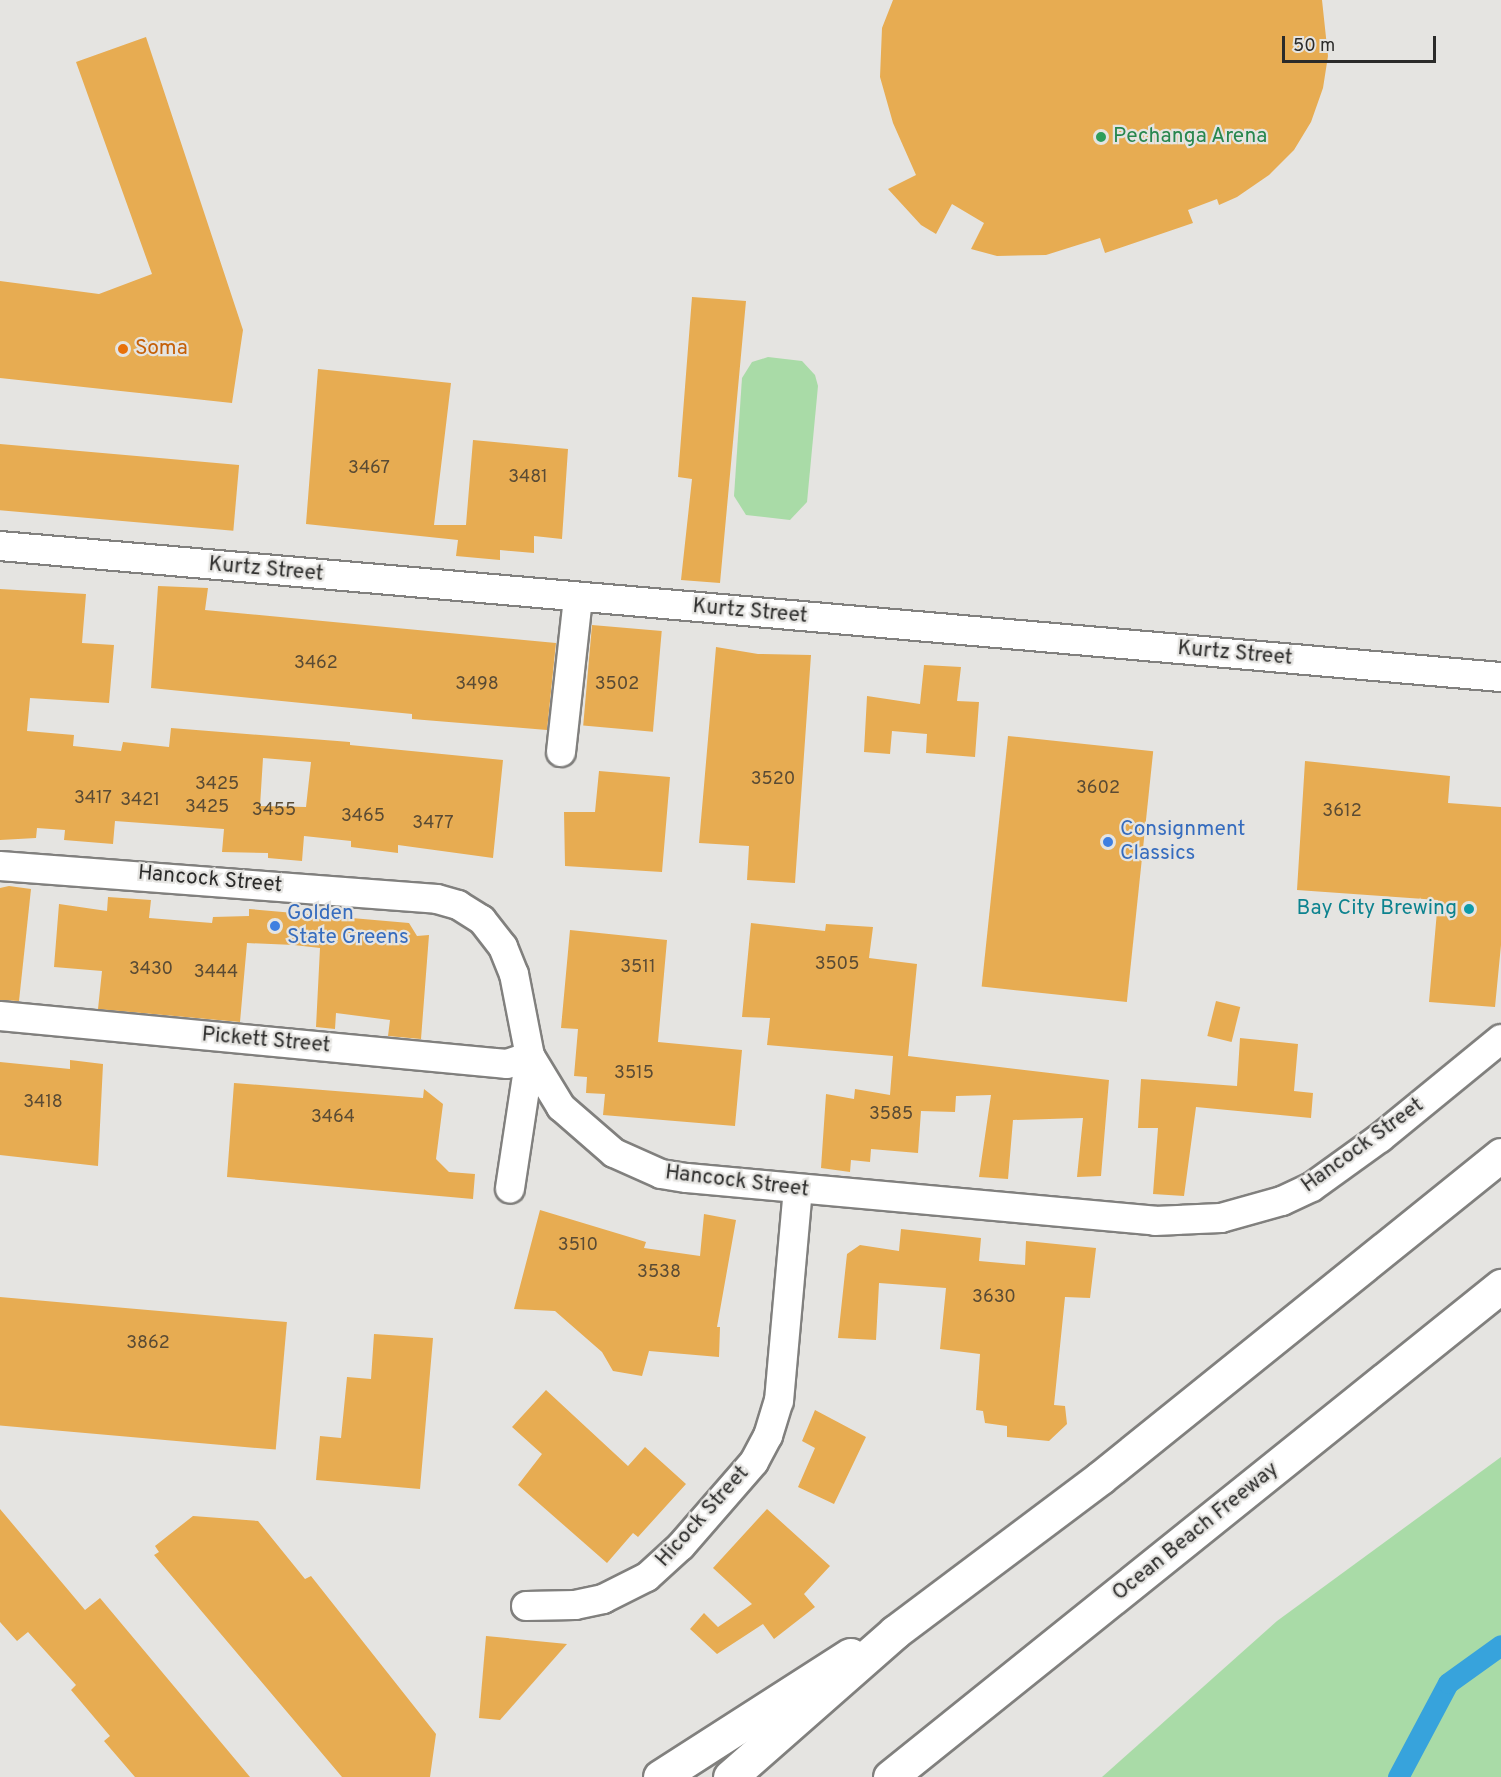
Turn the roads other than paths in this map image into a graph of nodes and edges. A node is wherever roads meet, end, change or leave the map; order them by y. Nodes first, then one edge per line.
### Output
1 (0, 546) edge
2 (578, 597) junction
3 (1501, 677) edge
4 (561, 752) dead end
5 (0, 866) edge
6 (0, 1016) edge
7 (1501, 1039) edge
8 (530, 1056) junction
9 (1501, 1155) edge
10 (510, 1189) dead end
11 (798, 1190) junction
12 (1501, 1286) edge
13 (526, 1606) dead end
14 (895, 1632) junction
15 (660, 1777) edge
16 (730, 1777) edge
17 (890, 1777) edge

1 - 2 street, Kurtz Street
2 - 3 street, Kurtz Street
2 - 4 street
5 - 8 street, Hancock Street
6 - 8 street, Pickett Street
7 - 11 street, Hancock Street
8 - 10 street
8 - 11 street, Hancock Street
9 - 14 highway
11 - 13 street, Hicock Street
12 - 17 highway, Ocean Beach Freeway
14 - 15 highway
14 - 16 highway

